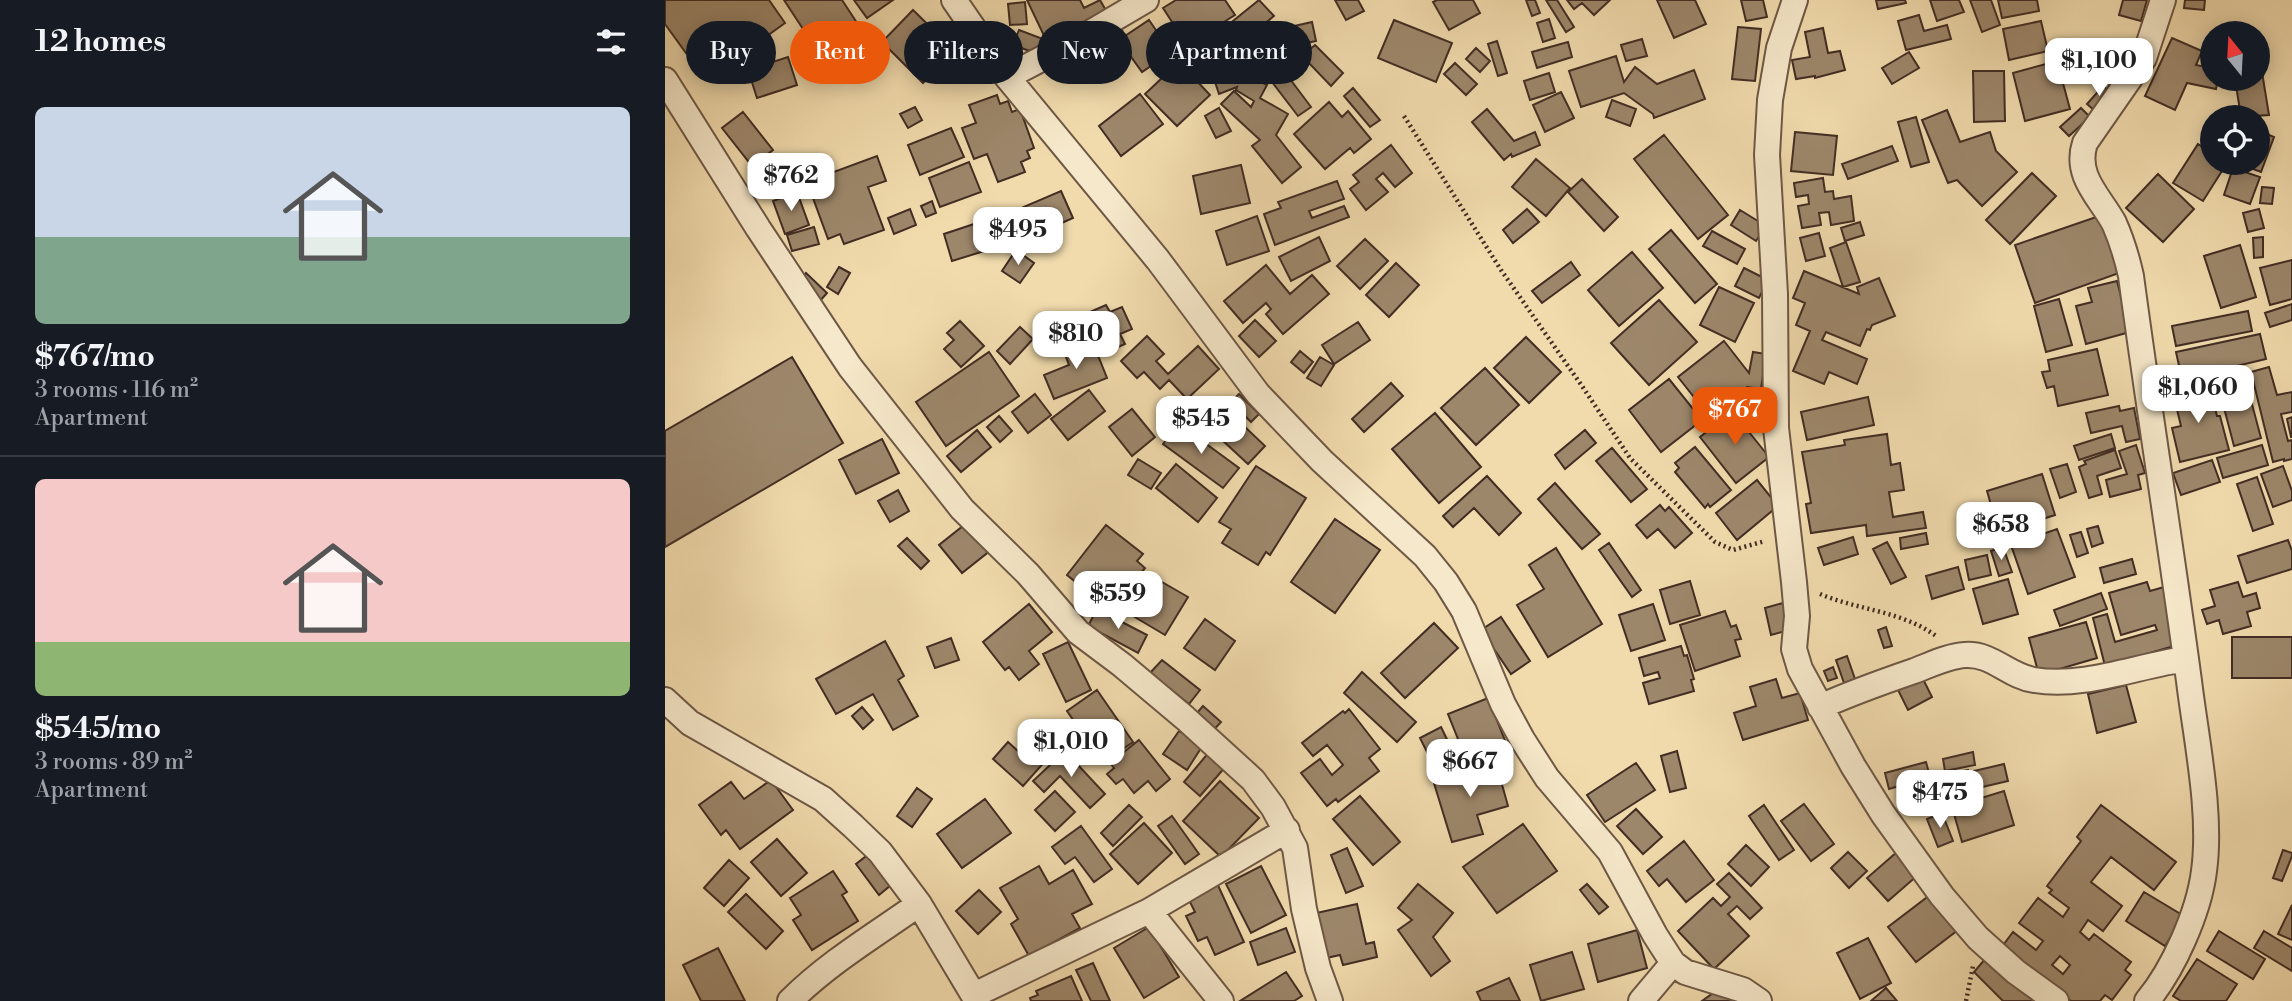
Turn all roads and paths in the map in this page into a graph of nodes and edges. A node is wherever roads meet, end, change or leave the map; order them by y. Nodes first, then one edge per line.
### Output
1 (954, 0) edge
2 (1146, 0) edge
3 (1795, 0) edge
4 (2163, 0) edge
5 (968, 21) edge
6 (1023, 69) edge
7 (665, 80) edge
8 (1013, 84) edge
9 (1404, 116) dead end
10 (1786, 527) junction
11 (1794, 582) junction
12 (1962, 655) junction
13 (2186, 659) junction
14 (665, 700) edge
15 (1820, 707) junction
16 (1287, 830) junction
17 (919, 904) junction
18 (1149, 911) junction
19 (1673, 963) junction
20 (975, 998) edge
21 (790, 1001) edge
22 (1221, 1001) edge
23 (1330, 1001) edge
24 (1641, 1001) edge
25 (1759, 1001) edge
26 (2056, 1001) edge
27 (2147, 1001) edge

1 - 5 street
2 - 6 street
3 - 10 street
4 - 13 street
7 - 16 street
8 - 19 street
9 - 10 path
10 - 11 street
11 - 12 path
11 - 15 street
12 - 13 street
12 - 15 street
13 - 27 street
14 - 17 street
15 - 26 street
16 - 18 street
16 - 23 street
17 - 20 street
17 - 21 street
18 - 20 street
18 - 22 street
19 - 24 street
19 - 25 street

